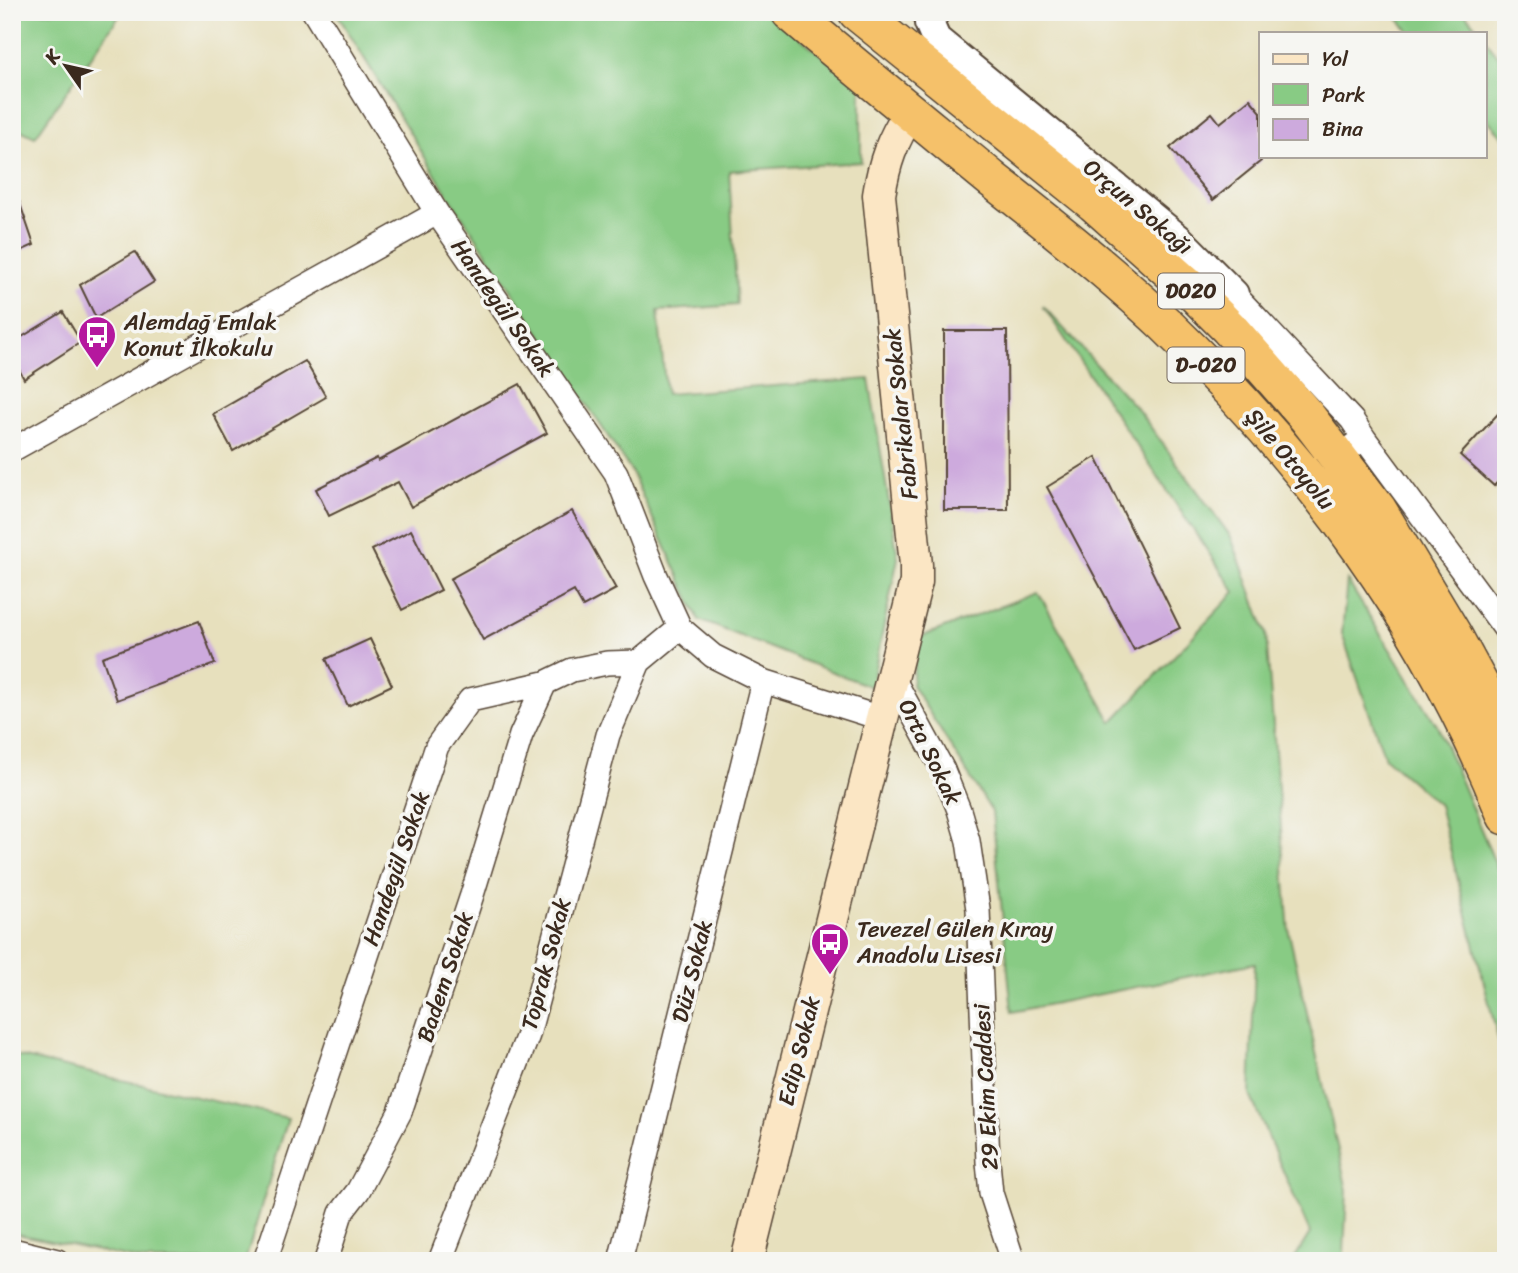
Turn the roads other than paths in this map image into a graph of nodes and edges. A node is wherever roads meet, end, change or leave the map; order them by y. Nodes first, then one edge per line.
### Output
1 (314, 12) edge
2 (790, 12) edge
3 (857, 12) edge
4 (932, 18) edge
5 (910, 112) junction
6 (437, 213) junction
7 (1225, 305) junction
8 (1351, 447) junction
9 (12, 450) edge
10 (680, 628) junction
11 (1506, 630) edge
12 (1453, 635) junction
13 (639, 662) junction
14 (893, 678) junction
15 (763, 681) junction
16 (545, 684) junction
17 (1506, 702) edge
18 (883, 719) junction
19 (1506, 733) edge
20 (1506, 816) edge
21 (978, 909) joint
22 (12, 1250) edge
23 (57, 1261) edge
24 (265, 1261) edge
25 (326, 1261) edge
26 (440, 1261) edge
27 (621, 1261) edge
28 (747, 1261) edge
29 (1013, 1261) edge

1 - 6 street, Handegül Sokak
2 - 5 highway, Şile Otoyolu / D-020
3 - 7 highway, Şile Otoyolu / D020
4 - 7 street, Orçun Sokağı
5 - 14 main road, Fabrikalar Sokak
5 - 20 highway, Şile Otoyolu / D-020
6 - 9 street
6 - 10 street, Handegül Sokak
7 - 8 highway, Şile Otoyolu / D020
8 - 11 street
8 - 12 highway, Şile Otoyolu / D020
10 - 13 street
10 - 15 street, Handegül Sokak
12 - 17 highway
12 - 19 highway, Şile Otoyolu
13 - 16 street, Handegül Sokak
13 - 26 street, Toprak Sokak
14 - 18 main road, Fabrikalar Sokak
14 - 21 street, Orta Sokak
15 - 18 street, Handegül Sokak
15 - 27 street, Düz Sokak
16 - 24 street, Handegül Sokak
16 - 25 street, Badem Sokak
18 - 28 main road, Edip Sokak
21 - 29 street, 29 Ekim Caddesi
22 - 23 street

